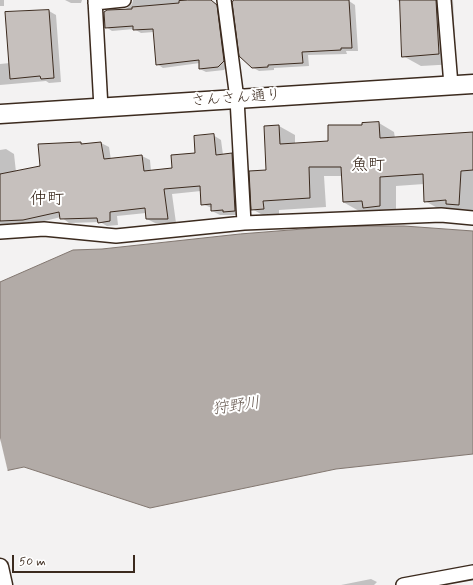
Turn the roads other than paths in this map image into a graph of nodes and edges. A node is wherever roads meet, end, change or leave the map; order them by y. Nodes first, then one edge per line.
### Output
1 (124, 0) edge
2 (224, 0) edge
3 (444, 0) edge
4 (95, 2) edge
5 (473, 84) edge
6 (451, 85) junction
7 (237, 99) junction
8 (101, 108) junction
9 (0, 114) edge
10 (473, 218) edge
11 (244, 223) junction
12 (0, 232) edge
13 (0, 567) edge
14 (473, 572) edge
15 (4, 585) edge
16 (403, 585) edge

1 - 4 street
2 - 7 street
3 - 6 street
4 - 8 street
5 - 6 main road, さんさん通り
6 - 7 main road, さんさん通り
7 - 8 main road, さんさん通り
7 - 11 street
8 - 9 main road, さんさん通り
10 - 11 street
11 - 12 street
13 - 15 street
14 - 16 street

